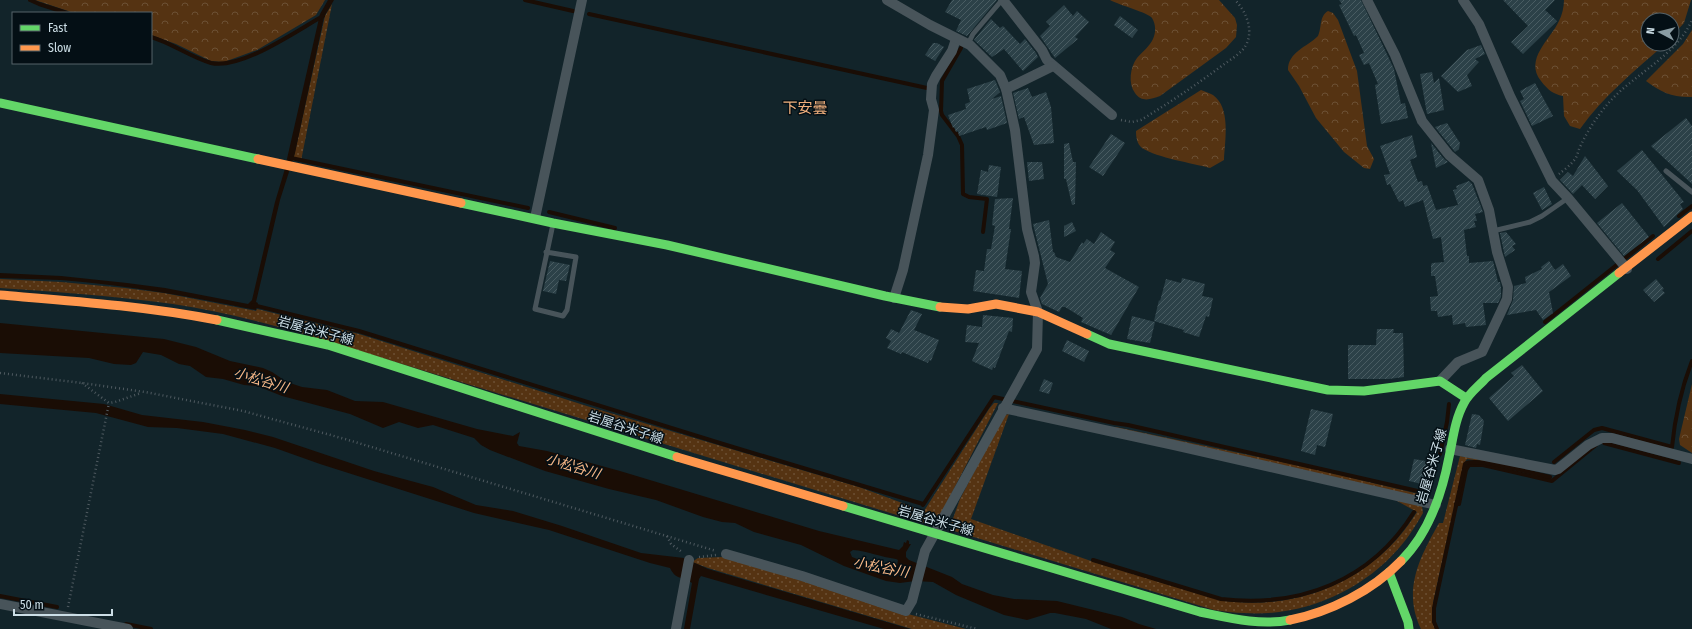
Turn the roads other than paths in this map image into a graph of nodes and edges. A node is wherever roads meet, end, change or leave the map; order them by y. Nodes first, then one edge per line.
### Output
1 (582, 0) edge
2 (888, 0) edge
3 (1003, 0) edge
4 (1367, 0) edge
5 (1463, 0) edge
6 (956, 39) junction
7 (968, 44) junction
8 (1052, 66) junction
9 (1006, 89) junction
10 (0, 102) edge
11 (1112, 115) road end
12 (1666, 170) dead end
13 (1692, 192) edge
14 (1568, 198) junction
15 (1692, 216) edge
16 (535, 218) junction
17 (553, 223) junction
18 (1493, 231) junction
19 (546, 252) junction
20 (1627, 269) junction
21 (0, 295) edge
22 (894, 298) junction
23 (1038, 312) junction
24 (1440, 381) junction
25 (1466, 398) junction
26 (1004, 407) junction
27 (1450, 449) junction
28 (1692, 459) edge
29 (1436, 505) junction
30 (935, 534) junction
31 (726, 554) road end
32 (689, 559) road end
33 (1389, 572) junction
34 (0, 604) edge
35 (1245, 621) junction
36 (128, 629) edge
37 (676, 629) edge
38 (1261, 629) edge
39 (1409, 629) edge

1 - 16 street
2 - 6 street
3 - 7 lane
3 - 8 street
4 - 18 street
5 - 14 street
6 - 7 street
6 - 22 street
7 - 9 street
8 - 9 street
8 - 11 street
9 - 23 street
10 - 16 main road
12 - 13 lane
14 - 18 lane
14 - 20 street
15 - 20 main road, 岩屋谷米子線
16 - 17 main road
17 - 19 lane
17 - 22 main road
18 - 24 street
19 - 19 lane
20 - 25 main road, 岩屋谷米子線
21 - 30 main road, 岩屋谷米子線
22 - 23 main road
23 - 24 main road
23 - 26 street
24 - 25 main road
25 - 27 main road, 岩屋谷米子線
26 - 29 street
26 - 30 street
27 - 28 street
27 - 29 main road, 岩屋谷米子線
29 - 33 main road, 岩屋谷米子線
30 - 31 street
30 - 35 main road, 岩屋谷米子線
32 - 37 street
33 - 35 main road, 岩屋谷米子線
33 - 39 main road
34 - 36 street
35 - 38 street

